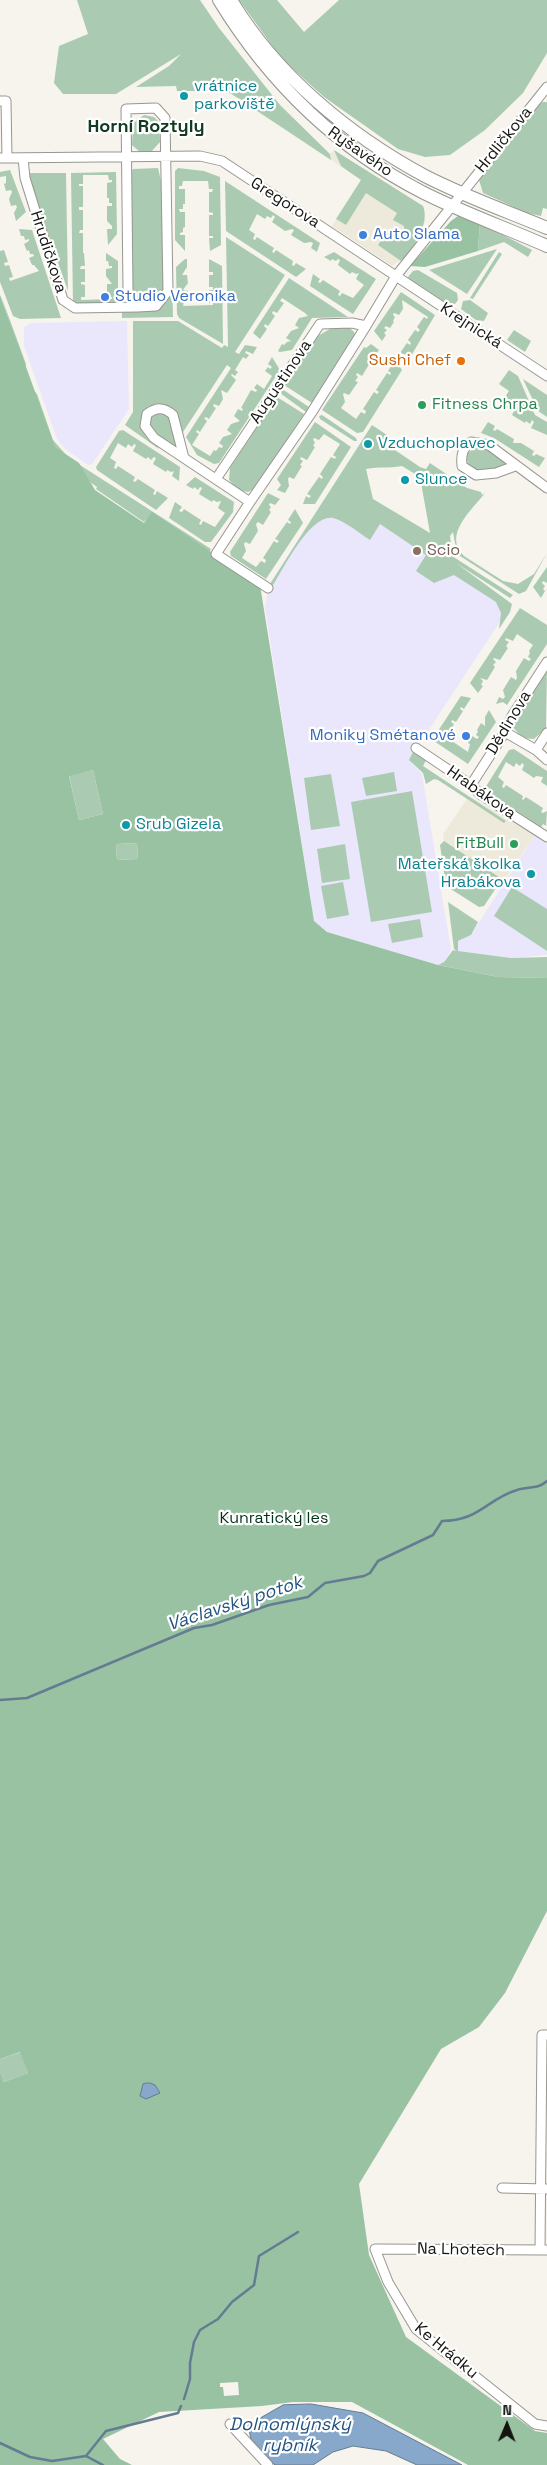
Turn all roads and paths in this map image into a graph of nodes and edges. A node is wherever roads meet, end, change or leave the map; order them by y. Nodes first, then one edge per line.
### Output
1 (219, 0) edge
2 (231, 0) edge
3 (545, 92) edge
4 (0, 101) edge
5 (166, 156) junction
6 (126, 157) junction
7 (4, 158) edge
8 (23, 158) junction
9 (462, 193) junction
10 (452, 206) junction
11 (547, 228) edge
12 (547, 246) edge
13 (396, 276) junction
14 (138, 307) junction
15 (366, 326) junction
16 (547, 376) edge
17 (184, 458) junction
18 (515, 466) junction
19 (216, 480) junction
20 (547, 488) edge
21 (250, 502) junction
22 (268, 588) dead end
23 (547, 662) edge
24 (506, 732) junction
25 (547, 733) edge
26 (416, 748) dead end
27 (536, 750) junction
28 (547, 760) edge
29 (471, 785) junction
30 (547, 837) edge
31 (547, 2035) edge
32 (502, 2188) dead end
33 (544, 2189) edge
34 (375, 2249) joint
35 (543, 2250) edge
36 (230, 2424) dead end
37 (547, 2426) edge
38 (268, 2465) edge

1 - 10 main road, Ryšavého
2 - 9 main road, Ryšavého
3 - 9 street, Hrdličkova
4 - 7 street, Gregorova
5 - 6 street, Gregorova
5 - 6 street
5 - 13 street, Gregorova
5 - 14 street, Hrudičkova
6 - 8 street, Gregorova
6 - 14 street
7 - 8 street, Gregorova
8 - 14 street, Hrudičkova
9 - 10 street
9 - 11 main road, Ryšavého
10 - 12 main road, Ryšavého
10 - 13 street
13 - 15 street
13 - 16 street, Krejnická
15 - 19 street, Augustinova
15 - 21 street
17 - 17 street
17 - 19 street
18 - 18 street
18 - 20 street
19 - 21 street
21 - 22 street
23 - 24 street, Dědinova
24 - 27 street
24 - 29 street, Dědinova
25 - 27 street
26 - 29 street, Hrabákova
27 - 28 street
29 - 30 street, Hrabákova
31 - 33 street
32 - 33 street
33 - 35 street
34 - 35 street, Na Lhotech
34 - 37 street, Ke Hrádku
36 - 38 street

